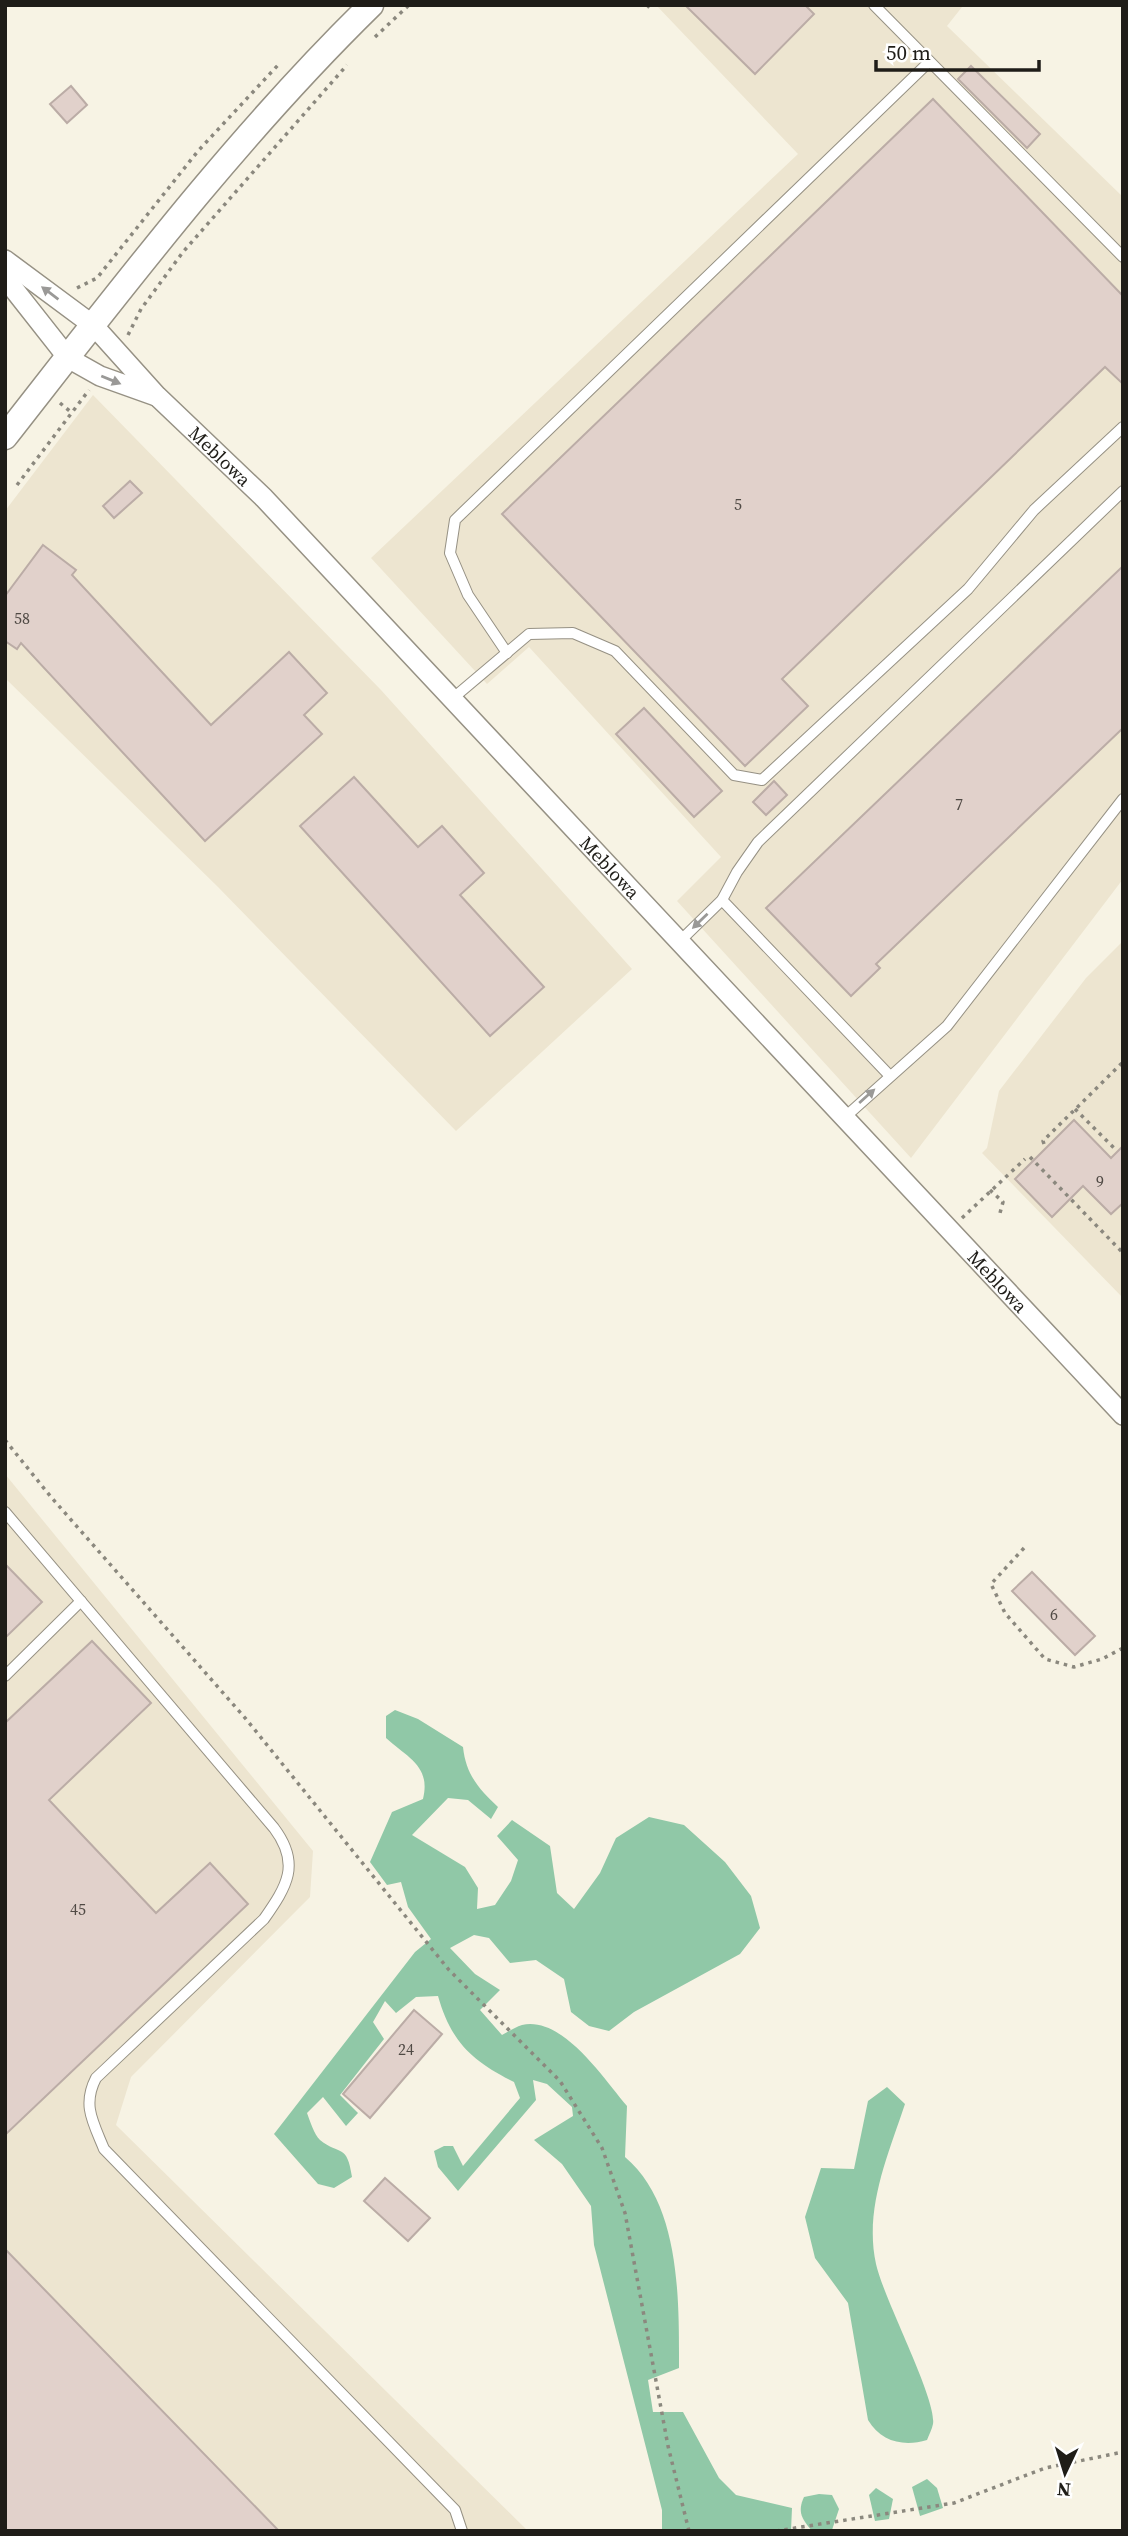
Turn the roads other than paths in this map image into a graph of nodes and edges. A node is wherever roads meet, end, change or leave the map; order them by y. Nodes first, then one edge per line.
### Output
1 (371, 5) edge
2 (874, 5) edge
3 (928, 62) junction
4 (1123, 257) edge
5 (5, 260) edge
6 (5, 278) edge
7 (94, 326) junction
8 (68, 358) junction
9 (157, 396) junction
10 (1123, 426) edge
11 (5, 437) edge
12 (1123, 491) edge
13 (507, 653) junction
14 (452, 699) junction
15 (1123, 799) edge
16 (722, 901) junction
17 (679, 942) junction
18 (890, 1076) junction
19 (844, 1118) junction
20 (1123, 1415) edge
21 (5, 1512) edge
22 (81, 1601) junction
23 (5, 1676) edge
24 (462, 2531) edge

1 - 7 street
2 - 3 lane
3 - 4 lane
3 - 13 lane
7 -> 5 street, Meblowa
6 - 8 street
7 - 8 street
7 - 9 street, Meblowa
8 -> 9 street
8 - 11 street
9 - 14 street, Meblowa
10 - 13 lane
12 - 16 lane
13 - 14 lane
14 - 17 street, Meblowa
15 - 18 lane
16 -> 17 lane
16 - 18 lane
17 - 19 street, Meblowa
19 -> 18 lane
19 - 20 street, Meblowa
21 - 22 lane
22 - 23 lane
22 - 24 lane

